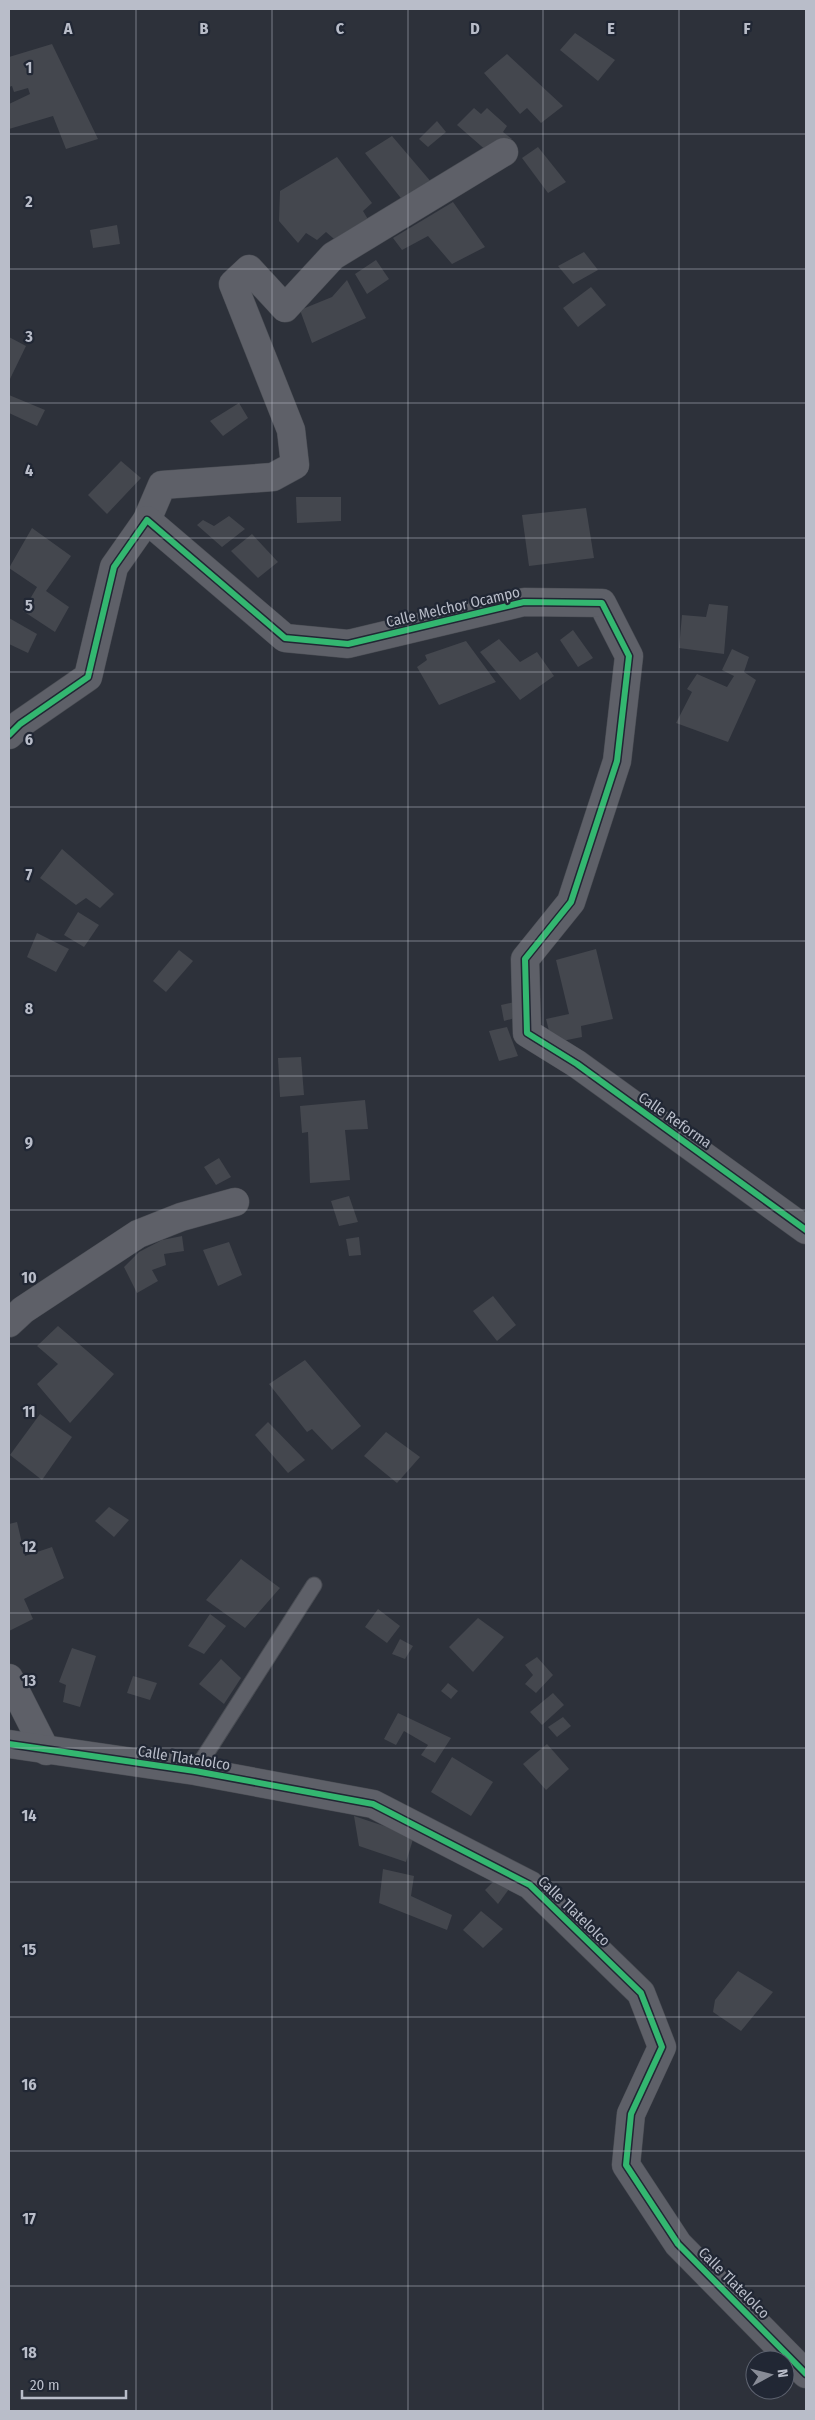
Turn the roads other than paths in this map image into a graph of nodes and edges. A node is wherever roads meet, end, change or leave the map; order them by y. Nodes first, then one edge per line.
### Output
1 (504, 152) dead end
2 (147, 520) junction
3 (13, 725) edge
4 (527, 1032) joint
5 (235, 1202) dead end
6 (806, 1230) edge
7 (9, 1323) edge
8 (314, 1585) dead end
9 (9, 1678) edge
10 (9, 1744) edge
11 (46, 1750) junction
12 (195, 1771) junction
13 (806, 2374) edge

1 - 2 street
2 - 3 street
2 - 4 street, Calle Melchor Ocampo
4 - 6 street, Calle Reforma
5 - 7 street
8 - 12 lane
9 - 11 street
10 - 11 street, Calle Tlatelolco
11 - 12 street, Calle Tlatelolco
12 - 13 street, Calle Tlatelolco

